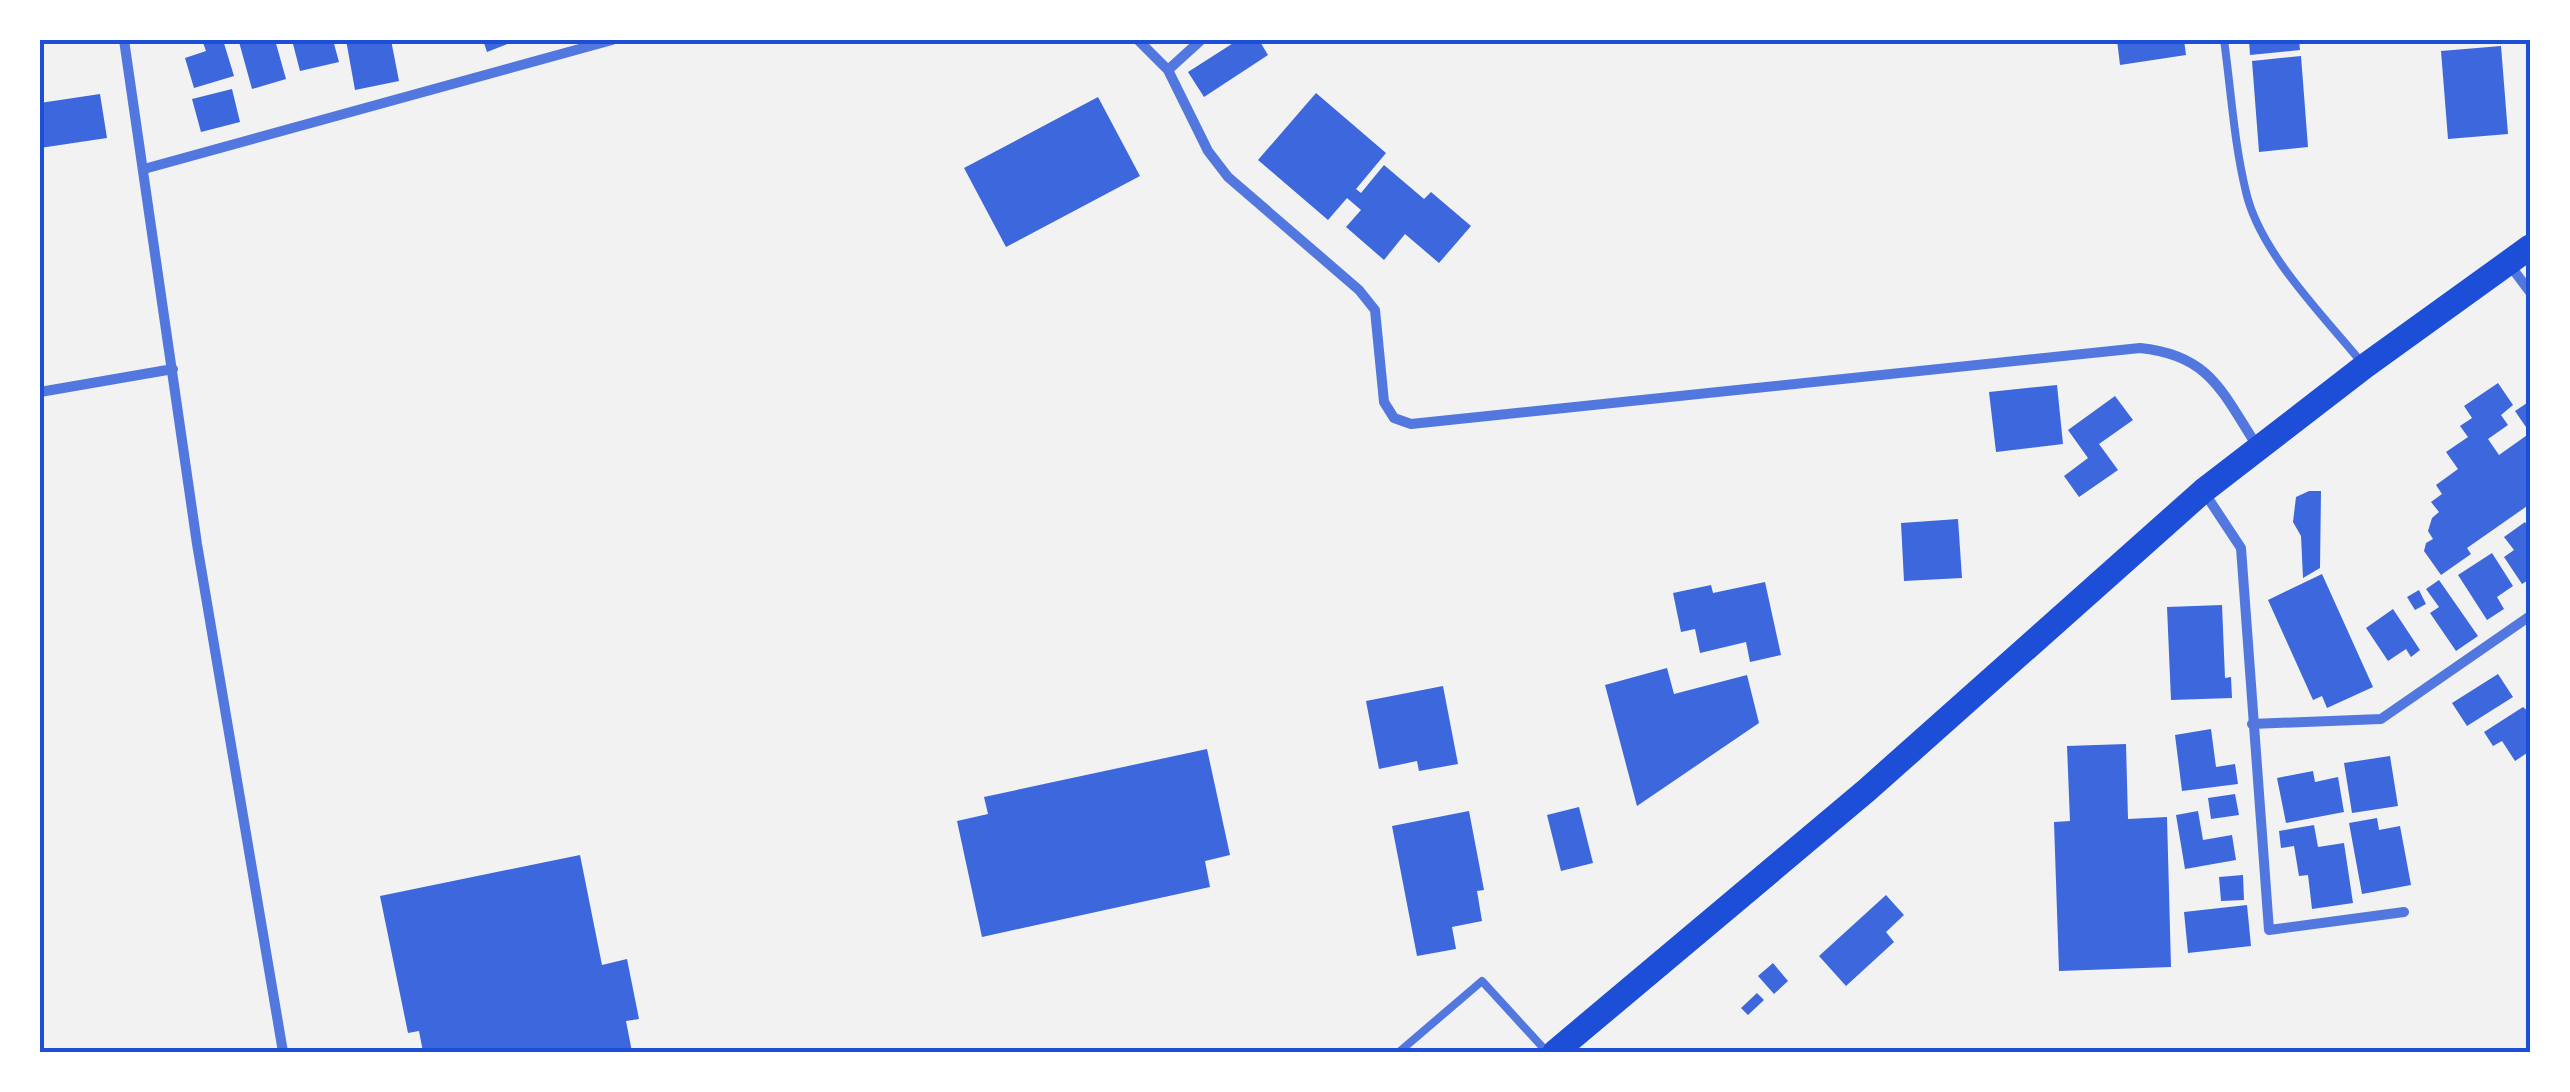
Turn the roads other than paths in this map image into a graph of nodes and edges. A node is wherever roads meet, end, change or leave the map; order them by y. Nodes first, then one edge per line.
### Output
1 (124, 40) edge
2 (612, 40) edge
3 (1138, 40) edge
4 (1202, 40) edge
5 (2224, 40) edge
6 (1168, 70) junction
7 (144, 169) junction
8 (2530, 247) edge
9 (2509, 264) junction
10 (2530, 292) edge
11 (2364, 366) junction
12 (174, 368) junction
13 (40, 392) edge
14 (2258, 447) junction
15 (2203, 491) junction
16 (2530, 616) edge
17 (2252, 724) junction
18 (2404, 912) dead end
19 (283, 1052) edge
20 (1399, 1052) edge
21 (1547, 1052) edge
22 (1555, 1052) edge

1 - 7 street
2 - 7 street
3 - 6 street
4 - 6 street
5 - 11 lane
6 - 14 street
7 - 12 street
8 - 9 main road
9 - 10 street
9 - 11 main road
11 - 14 main road
12 - 13 street
12 - 19 street
14 - 15 main road
15 - 17 street
15 - 22 main road
16 - 17 street
17 - 18 street
20 - 21 lane

